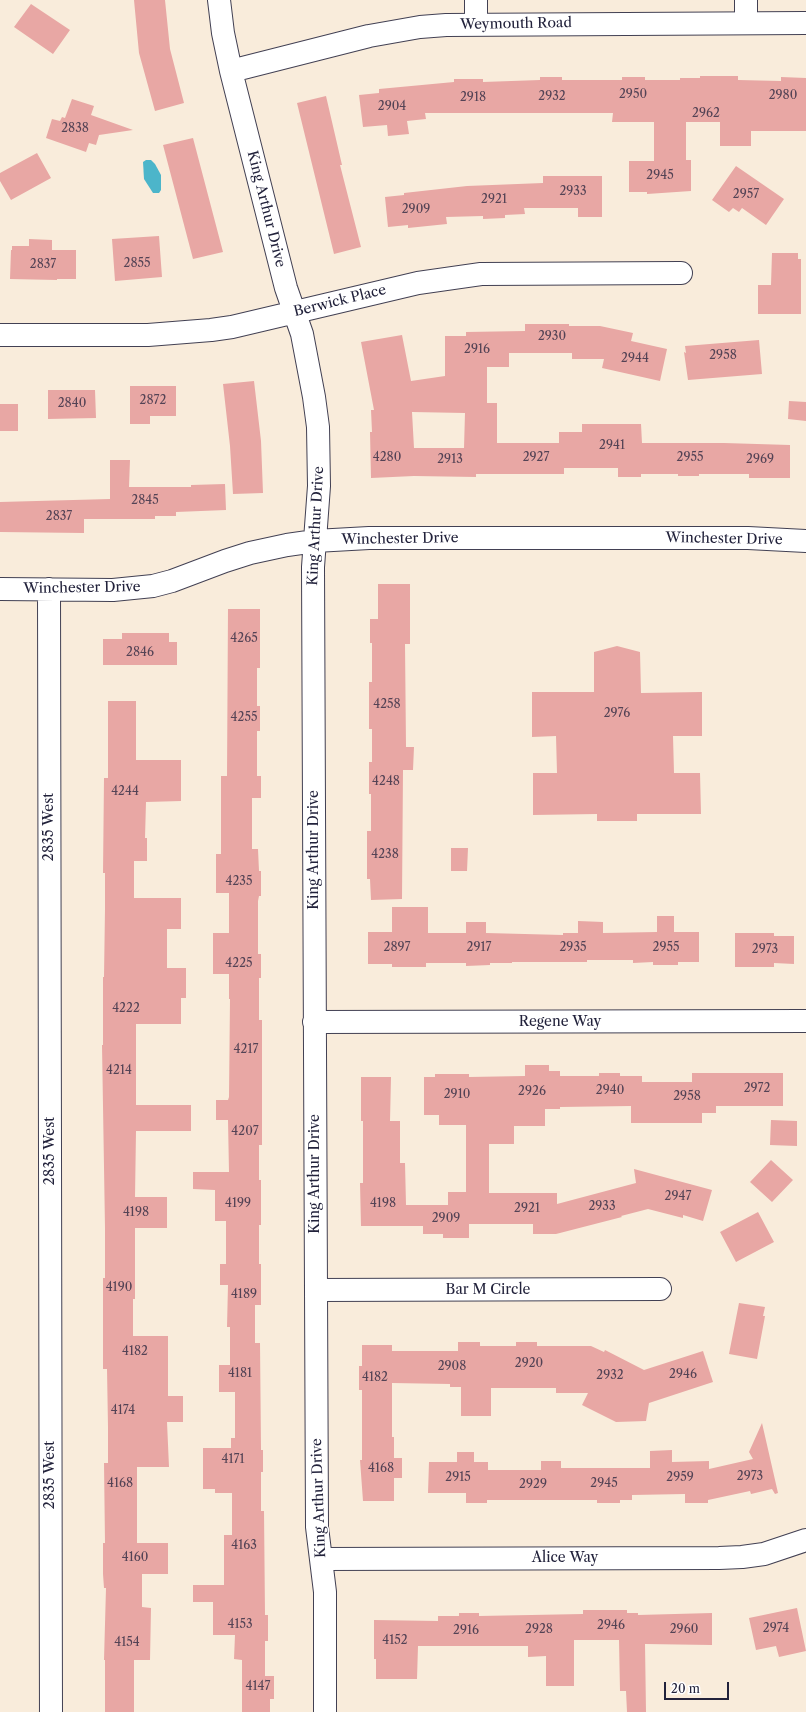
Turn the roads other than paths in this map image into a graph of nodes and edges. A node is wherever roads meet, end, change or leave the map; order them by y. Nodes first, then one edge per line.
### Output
1 (219, 0) edge
2 (476, 0) edge
3 (746, 0) edge
4 (746, 23) junction
5 (806, 23) edge
6 (476, 24) junction
7 (231, 71) junction
8 (681, 273) dead end
9 (294, 312) junction
10 (0, 335) edge
11 (315, 541) junction
12 (806, 541) edge
13 (0, 589) edge
14 (49, 589) junction
15 (806, 1021) edge
16 (314, 1022) junction
17 (316, 1290) junction
18 (660, 1290) dead end
19 (806, 1540) edge
20 (321, 1559) junction
21 (51, 1712) edge
22 (325, 1712) edge

1 - 7 street, King Arthur Drive
2 - 6 street
3 - 4 street
4 - 5 street, Weymouth Road
4 - 6 street, Weymouth Road
6 - 7 street, Weymouth Road
7 - 9 street, King Arthur Drive
8 - 9 street, Berwick Place
9 - 10 street, Berwick Place
9 - 11 street, King Arthur Drive
11 - 12 street, Winchester Drive
11 - 14 street, Winchester Drive
11 - 16 street, King Arthur Drive
13 - 14 street, Winchester Drive
14 - 21 street, 2835 West
15 - 16 street, Regene Way
16 - 17 street, King Arthur Drive
17 - 18 street, Bar M Circle
17 - 20 street, King Arthur Drive
19 - 20 street, Alice Way
20 - 22 street, King Arthur Drive

